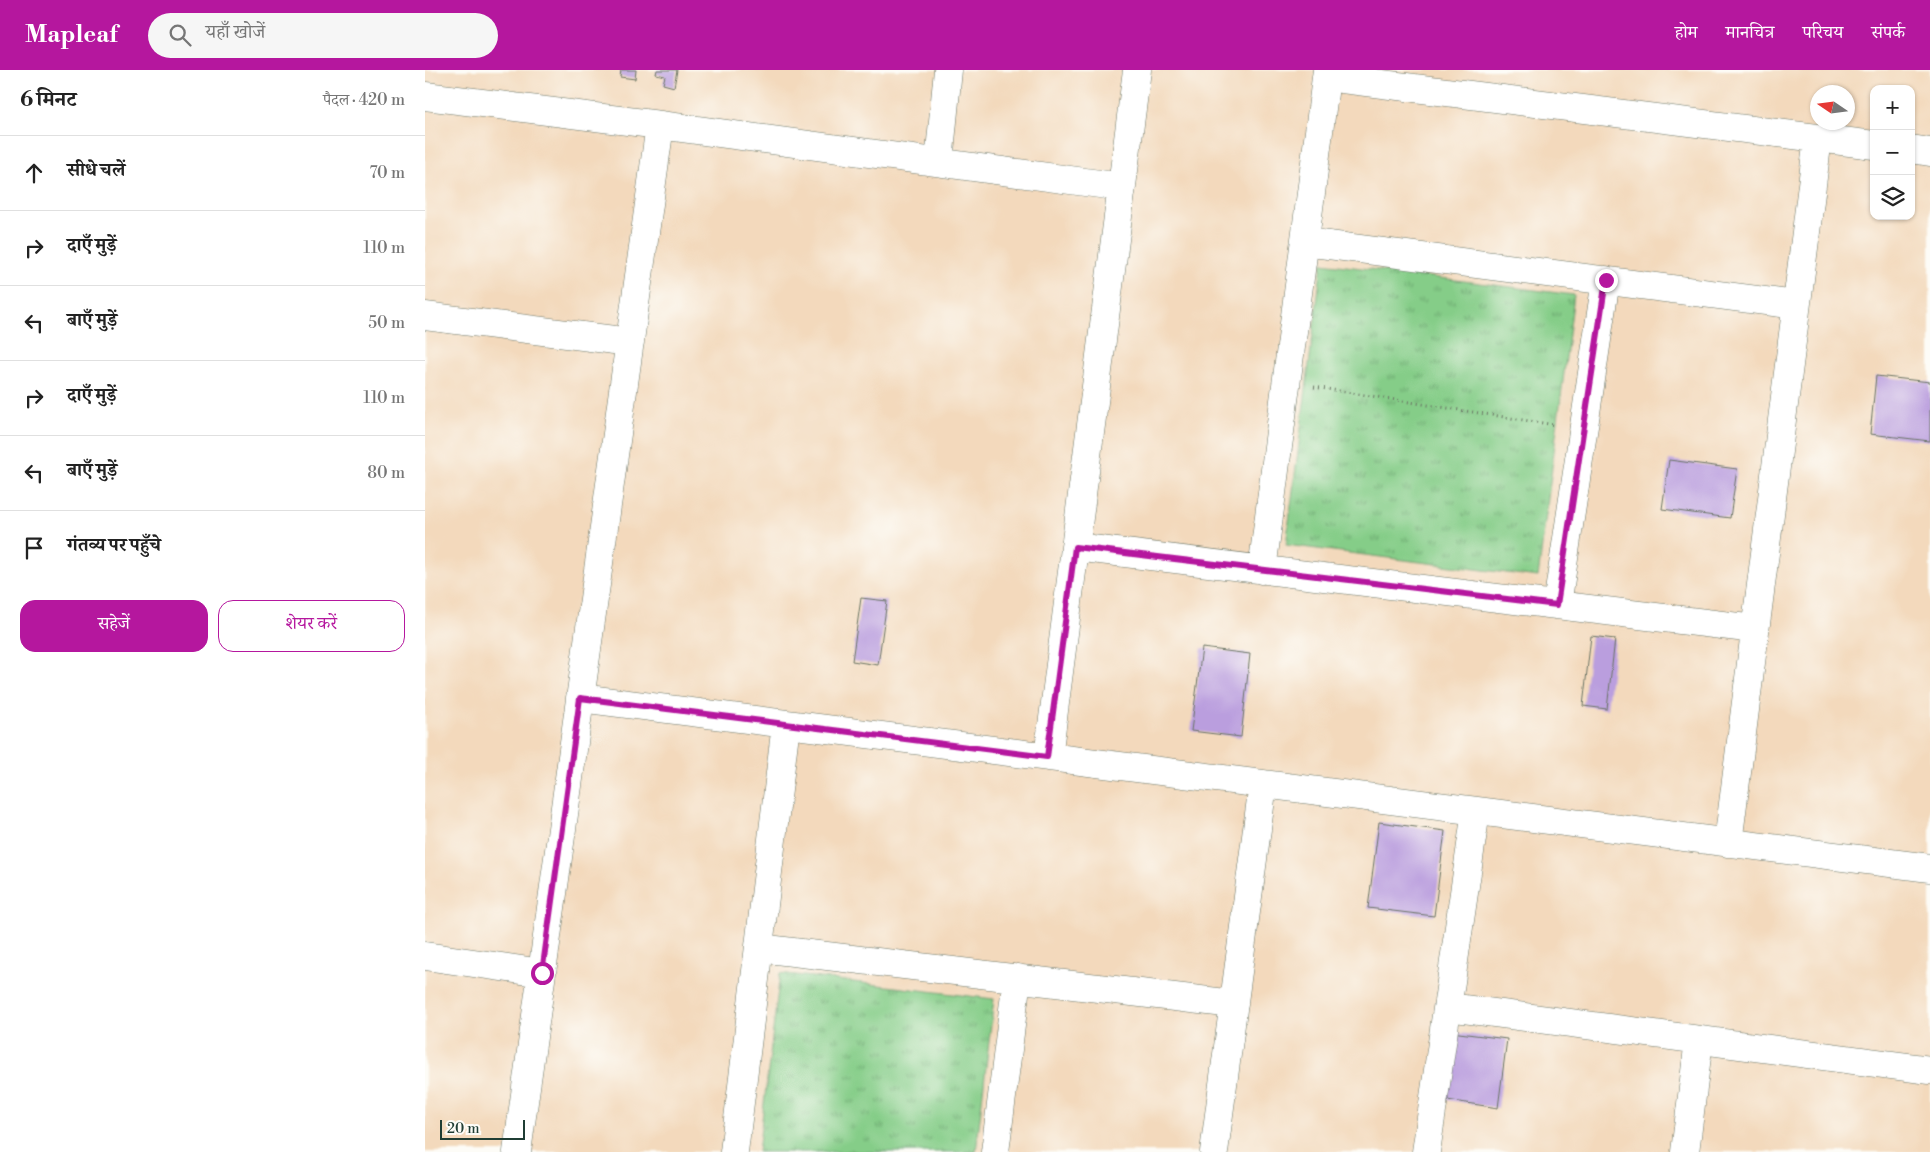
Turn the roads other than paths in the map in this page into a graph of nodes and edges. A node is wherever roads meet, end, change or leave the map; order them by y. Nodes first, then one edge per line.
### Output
1 (948, 70) edge
2 (1137, 70) edge
3 (1327, 74) edge
4 (425, 96) edge
5 (660, 125) junction
6 (1818, 138) junction
7 (1870, 144) edge
8 (1915, 150) edge
9 (1930, 152) edge
10 (939, 162) junction
11 (1122, 187) junction
12 (1305, 242) junction
13 (1606, 280) junction
14 (1796, 304) junction
15 (425, 316) edge
16 (630, 342) junction
17 (1075, 547) junction
18 (1262, 570) junction
19 (1557, 605) junction
20 (1755, 629) junction
21 (580, 698) junction
22 (786, 724) junction
23 (1047, 757) junction
24 (1263, 784) junction
25 (1476, 811) junction
26 (1728, 843) junction
27 (1930, 868) edge
28 (759, 948) junction
29 (425, 956) edge
30 (542, 973) junction
31 (1017, 978) junction
32 (1234, 1004) junction
33 (1448, 1006) junction
34 (1699, 1040) junction
35 (1930, 1070) edge
36 (517, 1152) edge
37 (734, 1152) edge
38 (995, 1152) edge
39 (1214, 1152) edge
40 (1426, 1152) edge
41 (1685, 1152) edge

1 - 10 street
2 - 11 street
3 - 6 street
3 - 12 street
4 - 5 street
5 - 10 street
5 - 16 street
6 - 7 street
6 - 14 street
8 - 9 street
10 - 11 street
11 - 17 street
12 - 13 street
12 - 18 street
13 - 14 street
13 - 19 street
14 - 20 street
15 - 16 street
16 - 21 street
17 - 18 street
17 - 23 street
18 - 19 street
19 - 20 street
20 - 26 street
21 - 22 street
21 - 30 street
22 - 23 street
22 - 28 street
23 - 24 street
24 - 25 street
24 - 32 street
25 - 26 street
25 - 33 street
26 - 27 street
28 - 31 street
28 - 37 street
29 - 30 street
30 - 36 street
31 - 32 street
31 - 38 street
32 - 39 street
33 - 34 street
33 - 40 street
34 - 35 street
34 - 41 street

